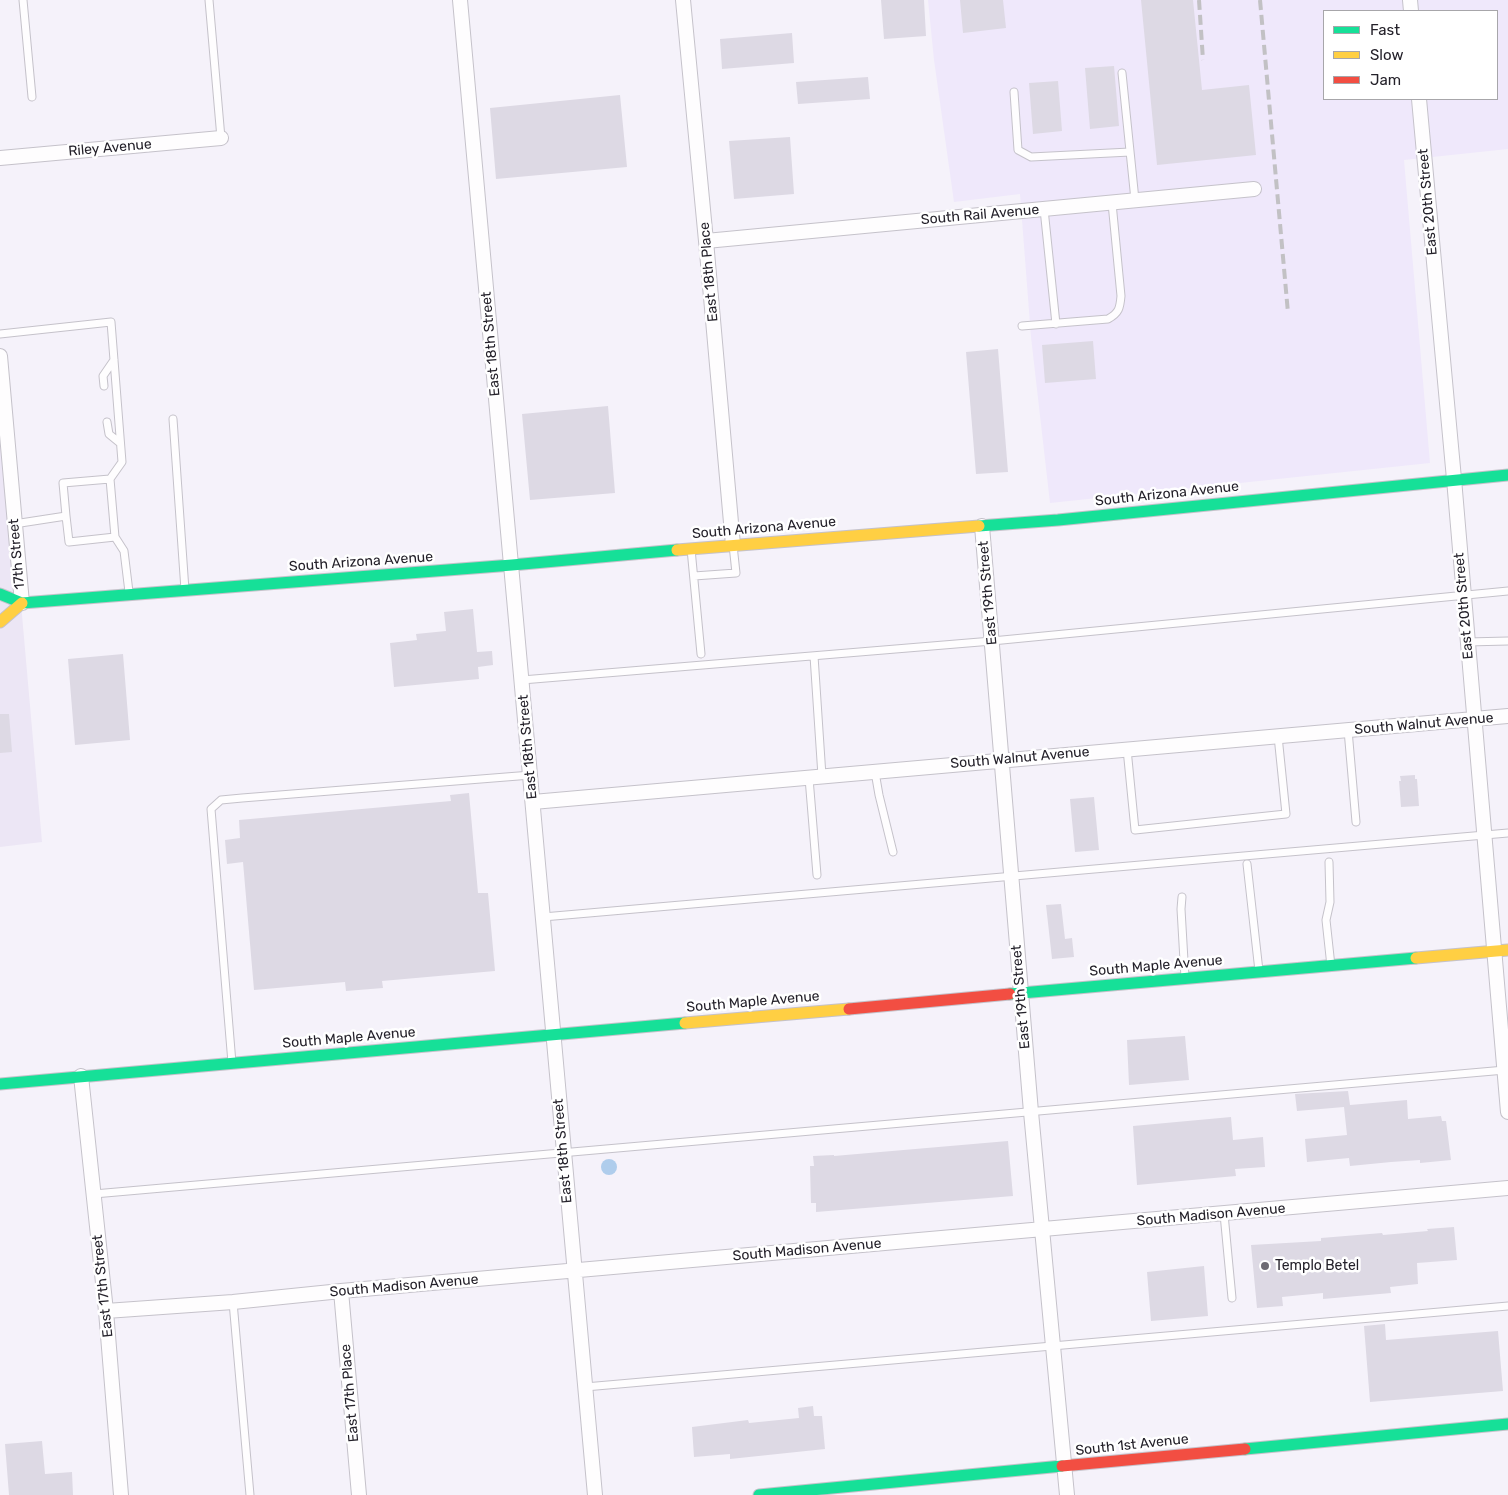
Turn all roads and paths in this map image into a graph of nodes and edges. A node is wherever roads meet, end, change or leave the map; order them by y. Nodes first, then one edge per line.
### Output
1 (23, 0) edge
2 (209, 0) edge
3 (460, 0) edge
4 (682, 0) edge
5 (1122, 73) dead end
6 (1014, 92) dead end
7 (32, 97) dead end
8 (1419, 100) edge
9 (221, 138) joint
10 (1130, 152) junction
11 (0, 158) edge
12 (1254, 190) dead end
13 (1135, 200) junction
14 (1112, 203) junction
15 (1044, 209) junction
16 (706, 241) junction
17 (1056, 324) junction
18 (1022, 326) dead end
19 (0, 334) edge
20 (0, 356) edge
21 (114, 360) junction
22 (104, 386) dead end
23 (173, 419) dead end
24 (107, 422) dead end
25 (120, 443) junction
26 (1508, 475) edge
27 (110, 479) junction
28 (1454, 479) junction
29 (66, 516) junction
30 (14, 524) junction
31 (982, 526) junction
32 (115, 537) junction
33 (733, 544) junction
34 (691, 548) junction
35 (512, 565) junction
36 (694, 576) junction
37 (186, 590) junction
38 (1508, 591) edge
39 (0, 594) edge
40 (129, 595) junction
41 (1463, 595) junction
42 (22, 603) junction
43 (0, 622) edge
44 (992, 641) junction
45 (1508, 641) edge
46 (1467, 642) junction
47 (701, 654) dead end
48 (814, 656) junction
49 (522, 680) junction
50 (1508, 716) edge
51 (1474, 719) junction
52 (1348, 730) junction
53 (1278, 736) junction
54 (1127, 749) junction
55 (1001, 760) junction
56 (876, 772) junction
57 (531, 775) junction
58 (815, 777) junction
59 (533, 802) junction
60 (1356, 822) dead end
61 (1508, 833) edge
62 (1484, 835) junction
63 (893, 852) dead end
64 (1329, 862) dead end
65 (1248, 864) dead end
66 (817, 875) dead end
67 (1010, 876) junction
68 (1182, 897) dead end
69 (543, 917) junction
70 (1501, 951) edge
71 (1331, 966) junction
72 (1259, 972) junction
73 (1185, 979) junction
74 (1021, 993) junction
75 (553, 1035) junction
76 (232, 1063) junction
77 (1506, 1070) edge
78 (81, 1076) junction
79 (0, 1084) edge
80 (1031, 1112) junction
81 (1508, 1112) edge
82 (564, 1153) junction
83 (1508, 1188) edge
84 (94, 1194) junction
85 (1224, 1214) junction
86 (1042, 1230) junction
87 (574, 1271) junction
88 (341, 1291) junction
89 (1232, 1298) dead end
90 (233, 1302) junction
91 (1508, 1306) edge
92 (106, 1311) junction
93 (1053, 1346) junction
94 (585, 1387) junction
95 (1508, 1424) edge
96 (1064, 1467) junction
97 (121, 1495) edge
98 (250, 1495) edge
99 (359, 1495) edge
100 (595, 1495) edge
101 (759, 1495) edge
102 (1067, 1495) edge

1 - 7 lane
2 - 9 lane
3 - 35 street, East 18th Street
4 - 16 street, East 18th Place
5 - 10 lane
6 - 10 lane
8 - 28 street, East 20th Street
9 - 11 street, Riley Avenue
10 - 13 lane
12 - 13 street, South Rail Avenue
13 - 14 street, South Rail Avenue
14 - 15 street, South Rail Avenue
14 - 17 lane
15 - 16 street, South Rail Avenue
15 - 17 lane
16 - 33 street, East 18th Place
17 - 18 lane
19 - 21 lane
20 - 30 street, 17th Street
21 - 22 lane
21 - 25 lane
23 - 37 lane
24 - 25 lane
25 - 27 lane
26 - 28 street, South Arizona Avenue
27 - 29 lane
27 - 32 lane
28 - 31 street, South Arizona Avenue
28 - 41 street, East 20th Street
29 - 30 lane
29 - 32 lane
30 - 42 street, 17th Street
31 - 33 street, South Arizona Avenue
31 - 44 street, East 19th Street
32 - 40 lane
33 - 34 street, South Arizona Avenue
33 - 36 lane
34 - 35 street, South Arizona Avenue
34 - 36 lane
35 - 37 street, South Arizona Avenue
35 - 49 street, East 18th Street
36 - 47 lane
37 - 40 street, South Arizona Avenue
38 - 41 lane
39 - 42 street, South Arizona Avenue
40 - 42 street, South Arizona Avenue
41 - 44 lane
41 - 46 street, East 20th Street
42 - 43 street
44 - 48 lane
44 - 55 street, East 19th Street
45 - 46 lane
46 - 51 street, East 20th Street
48 - 49 lane
48 - 58 lane
49 - 57 street, East 18th Street
50 - 51 street, South Walnut Avenue
51 - 52 street, South Walnut Avenue
51 - 62 street, East 20th Street
52 - 53 street, South Walnut Avenue
52 - 60 lane
53 - 54 street, South Walnut Avenue
53 - 54 lane
54 - 55 street, South Walnut Avenue
55 - 56 street, South Walnut Avenue
55 - 67 street, East 19th Street
56 - 58 street, South Walnut Avenue
56 - 63 lane
57 - 59 street, East 18th Street
57 - 76 lane
58 - 59 street, South Walnut Avenue
58 - 66 lane
59 - 69 street, East 18th Street
61 - 62 lane
62 - 67 lane
62 - 70 street, East 20th Street
64 - 71 lane
65 - 72 lane
67 - 69 lane
67 - 74 street, East 19th Street
68 - 73 lane
69 - 75 street, East 18th Street
70 - 71 street, South Maple Avenue
70 - 77 street, East 20th Street
71 - 72 street, South Maple Avenue
72 - 73 street, South Maple Avenue
73 - 74 street, South Maple Avenue
74 - 75 street, South Maple Avenue
74 - 80 street, East 19th Street
75 - 76 street, South Maple Avenue
75 - 82 street, East 18th Street
76 - 78 street, South Maple Avenue
77 - 80 lane
77 - 81 street, East 20th Street
78 - 79 street, South Maple Avenue
78 - 84 street, East 17th Street
80 - 82 lane
80 - 86 street, East 19th Street
82 - 84 lane
82 - 87 street, East 18th Street
83 - 85 street, South Madison Avenue
84 - 92 street, East 17th Street
85 - 86 street, South Madison Avenue
85 - 89 lane
86 - 87 street, South Madison Avenue
86 - 93 street, East 19th Street
87 - 88 street, South Madison Avenue
87 - 94 street, East 18th Street
88 - 90 street, South Madison Avenue
88 - 99 street, East 17th Place
90 - 92 street, South Madison Avenue
90 - 98 lane
91 - 93 lane
92 - 97 street, East 17th Street
93 - 94 lane
93 - 96 street, East 19th Street
94 - 100 street, East 18th Street
95 - 96 street, South 1st Avenue
96 - 101 street, South 1st Avenue
96 - 102 street, East 19th Street

